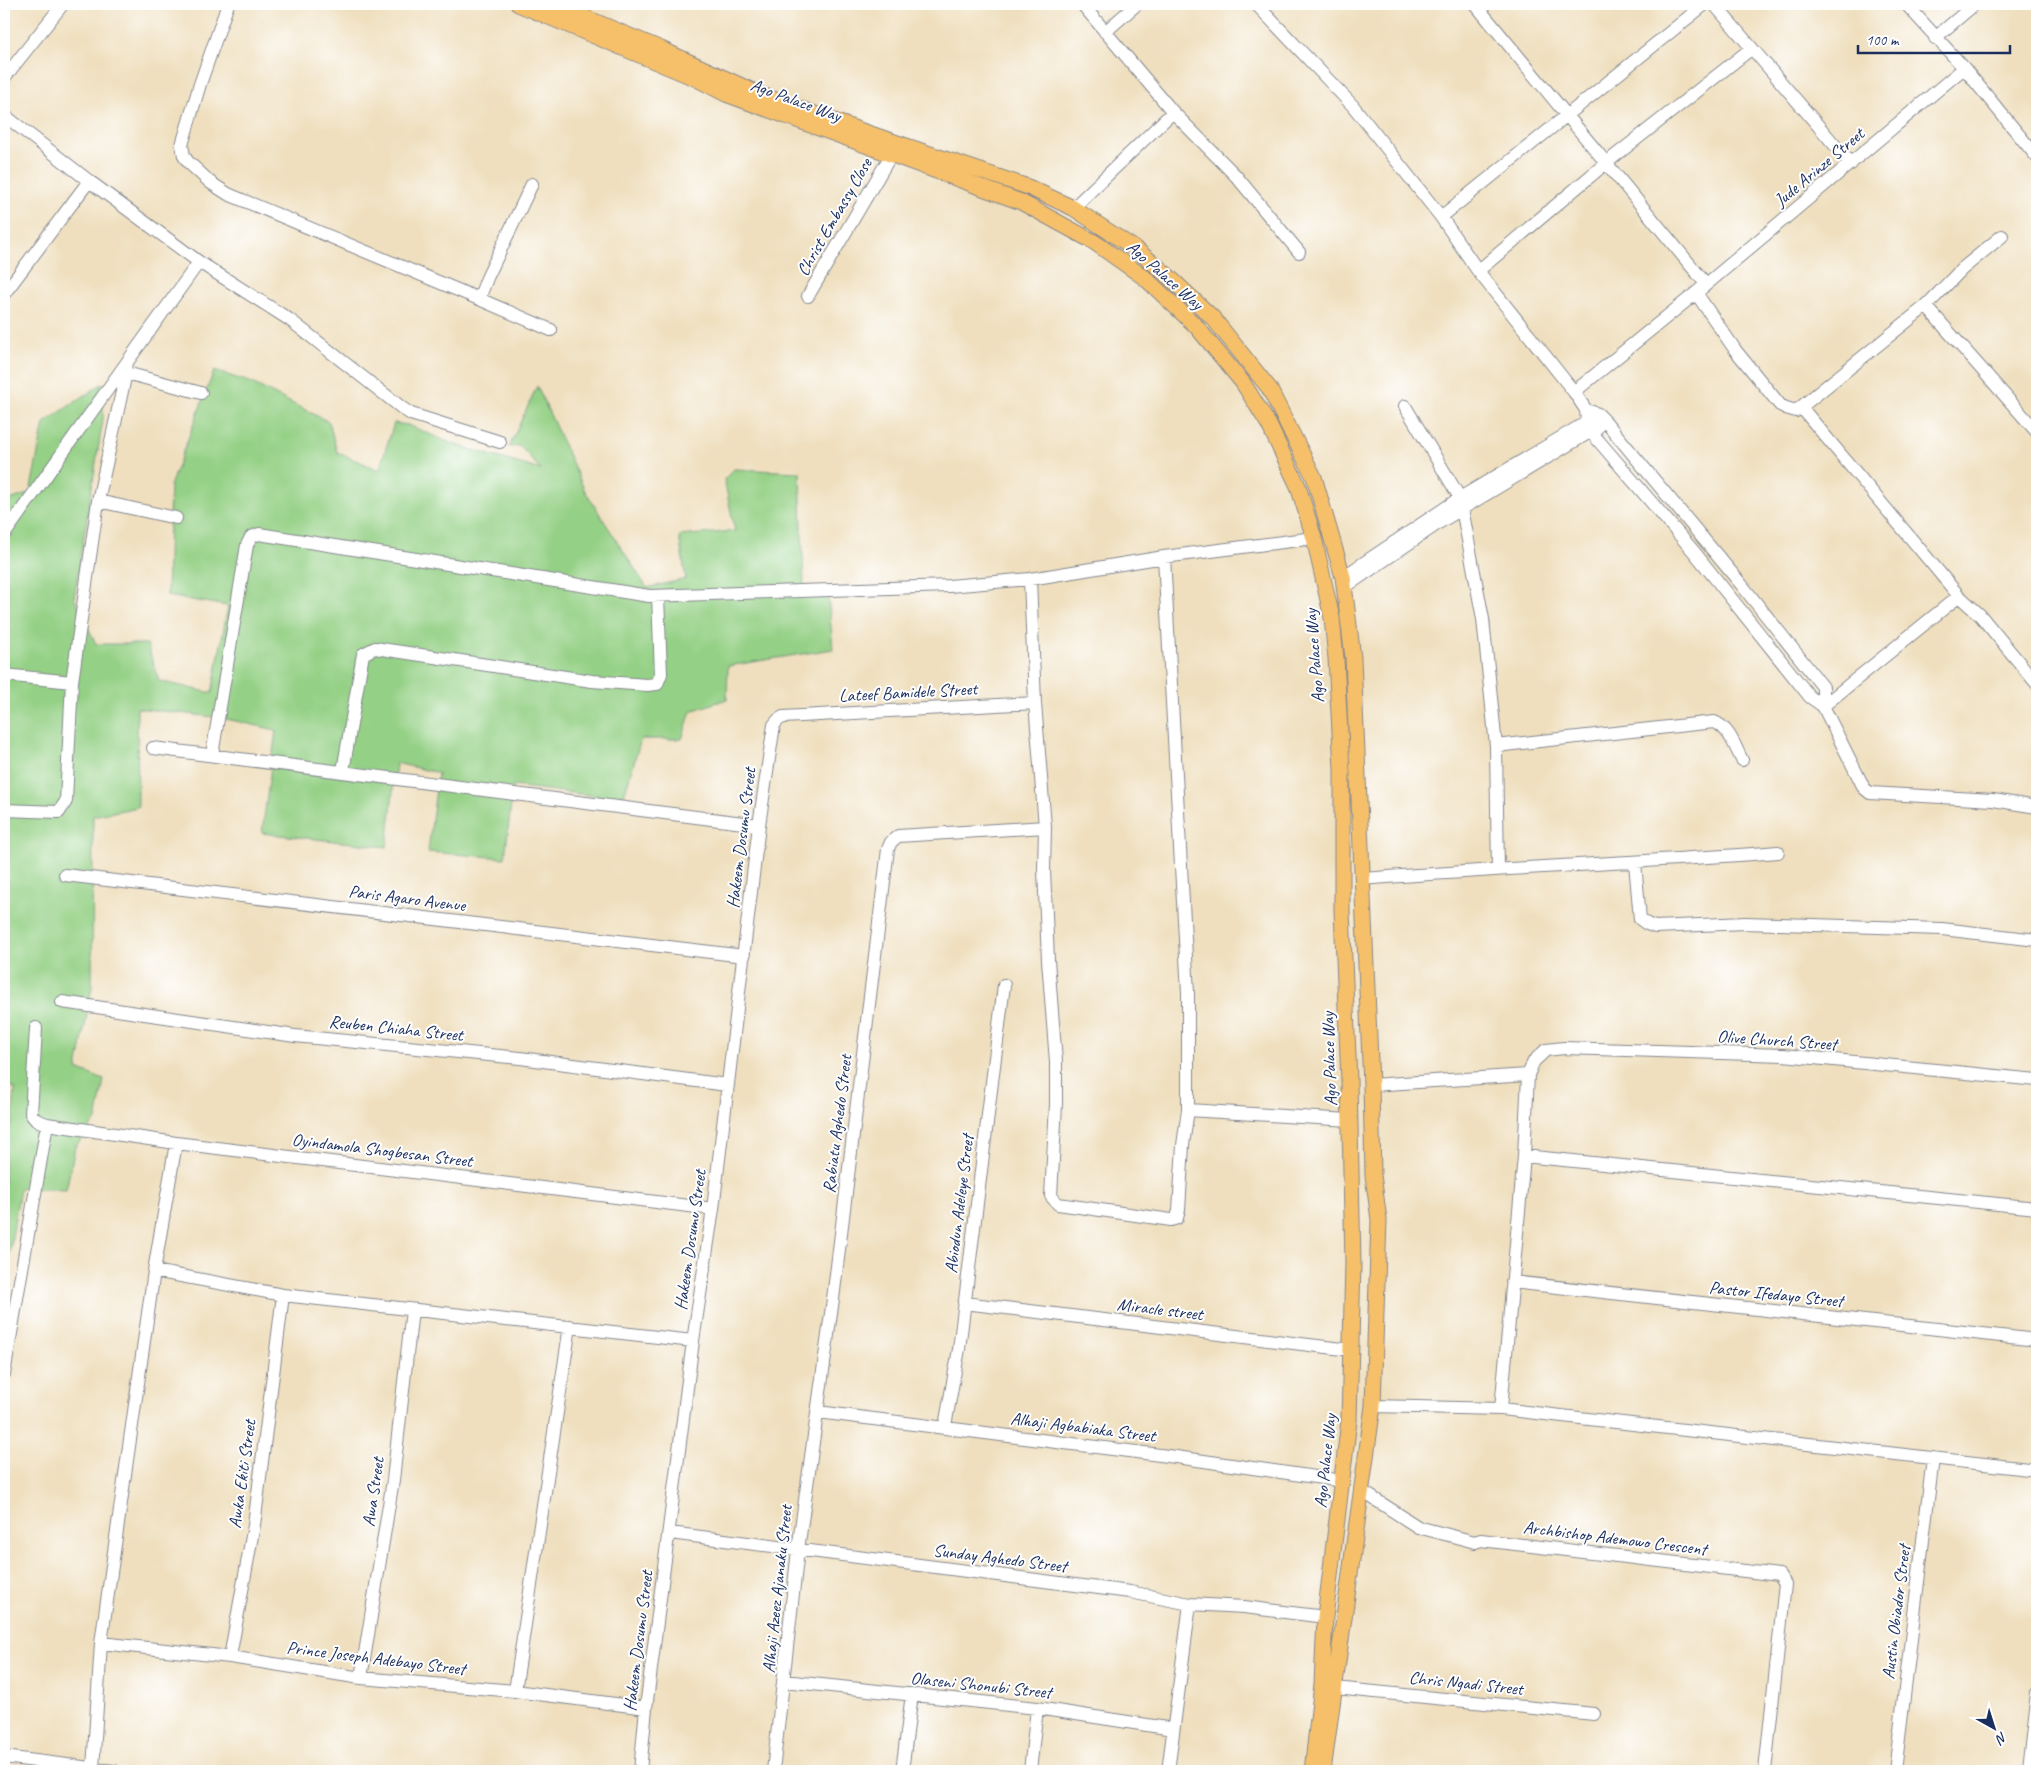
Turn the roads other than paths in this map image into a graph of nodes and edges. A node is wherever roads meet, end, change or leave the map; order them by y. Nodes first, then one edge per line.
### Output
1 (63, 4) edge
2 (228, 4) edge
3 (518, 4) edge
4 (553, 4) edge
5 (1082, 4) edge
6 (1137, 4) edge
7 (1256, 4) edge
8 (1475, 4) edge
9 (1705, 4) edge
10 (1714, 4) edge
11 (1906, 4) edge
12 (1975, 4) edge
13 (1105, 32) junction
14 (1935, 38) junction
15 (1752, 48) junction
16 (1964, 68) junction
17 (4, 78) edge
18 (1173, 112) junction
19 (4, 115) edge
20 (1568, 116) junction
21 (891, 155) junction
22 (2037, 156) edge
23 (1606, 162) junction
24 (1851, 164) junction
25 (89, 181) junction
26 (532, 184) dead end
27 (1073, 208) junction
28 (1441, 218) junction
29 (2002, 236) dead end
30 (1300, 252) dead end
31 (199, 262) junction
32 (1478, 271) junction
33 (1706, 284) junction
34 (1696, 293) junction
35 (4, 294) edge
36 (808, 296) dead end
37 (479, 299) junction
38 (1926, 306) junction
39 (551, 330) dead end
40 (126, 369) junction
41 (1574, 392) junction
42 (201, 393) dead end
43 (1405, 406) dead end
44 (1801, 407) junction
45 (1596, 415) junction
46 (1589, 428) junction
47 (2037, 432) edge
48 (500, 442) dead end
49 (98, 501) junction
50 (1460, 504) junction
51 (176, 518) dead end
52 (4, 536) edge
53 (1314, 538) junction
54 (1164, 557) junction
55 (1030, 578) junction
56 (1344, 582) junction
57 (658, 596) junction
58 (1959, 596) junction
59 (4, 675) edge
60 (72, 682) junction
61 (2037, 684) edge
62 (1035, 702) junction
63 (1823, 706) junction
64 (783, 717) joint
65 (1496, 746) junction
66 (153, 748) dead end
67 (212, 755) junction
68 (1742, 760) dead end
69 (343, 772) junction
70 (2037, 807) edge
71 (4, 810) edge
72 (759, 825) junction
73 (1045, 828) junction
74 (1778, 852) dead end
75 (1635, 863) junction
76 (1498, 870) junction
77 (65, 875) dead end
78 (1361, 879) junction
79 (2037, 940) edge
80 (744, 956) junction
81 (1004, 985) dead end
82 (62, 1002) dead end
83 (36, 1028) dead end
84 (1528, 1075) junction
85 (2037, 1080) edge
86 (727, 1085) junction
87 (1371, 1085) junction
88 (1188, 1110) junction
89 (1350, 1120) junction
90 (47, 1124) junction
91 (176, 1143) junction
92 (1524, 1156) junction
93 (2037, 1208) edge
94 (713, 1209) junction
95 (1352, 1223) junction
96 (1378, 1229) junction
97 (1352, 1245) junction
98 (1378, 1253) junction
99 (154, 1271) junction
100 (1512, 1282) junction
101 (283, 1295) junction
102 (964, 1303) junction
103 (412, 1310) junction
104 (570, 1326) junction
105 (2037, 1340) edge
106 (693, 1341) junction
107 (1351, 1350) junction
108 (4, 1374) edge
109 (1373, 1406) junction
110 (1501, 1409) junction
111 (818, 1412) junction
112 (945, 1426) junction
113 (1932, 1458) junction
114 (2037, 1470) edge
115 (1343, 1481) junction
116 (1362, 1491) junction
117 (670, 1533) junction
118 (798, 1550) junction
119 (1190, 1604) junction
120 (1325, 1617) junction
121 (101, 1643) junction
122 (230, 1657) junction
123 (361, 1678) junction
124 (784, 1681) junction
125 (1335, 1688) junction
126 (515, 1691) junction
127 (912, 1694) junction
128 (2037, 1700) edge
129 (646, 1708) junction
130 (1037, 1708) junction
131 (1594, 1714) dead end
132 (1173, 1729) junction
133 (4, 1757) edge
134 (93, 1769) junction
135 (114, 1771) edge
136 (640, 1771) edge
137 (773, 1771) edge
138 (902, 1771) edge
139 (1030, 1771) edge
140 (1168, 1771) edge
141 (1312, 1771) edge
142 (1323, 1771) edge
143 (1765, 1771) edge
144 (1895, 1771) edge
145 (2028, 1771) edge

1 - 17 street
2 - 37 street
3 - 21 main road, Ago Palace Way
4 - 27 main road, Ago Palace Way
5 - 13 street
6 - 13 street
7 - 28 street
8 - 20 street
9 - 20 street
10 - 15 street
11 - 14 street
12 - 14 street
13 - 18 street
14 - 16 street
15 - 23 street
15 - 24 street
16 - 22 street
16 - 24 street, Jude Arinze Street
18 - 27 street
18 - 30 street
19 - 25 street
20 - 23 street
20 - 28 street
21 - 36 street, Christ Embassy Close
21 - 53 main road, Ago Palace Way
23 - 32 street
23 - 33 street
24 - 33 street, Jude Arinze Street
25 - 31 street
25 - 35 street
26 - 37 street
27 - 56 main road, Ago Palace Way
28 - 32 street
29 - 38 street
31 - 40 street
31 - 48 street
32 - 41 street
33 - 34 street, Jude Arinze Street
34 - 41 street, Jude Arinze Street
34 - 44 street
37 - 39 street
38 - 44 street
38 - 47 street
40 - 42 street
40 - 49 street
40 - 52 street
41 - 45 street
43 - 50 street
44 - 58 street
45 - 46 street
45 - 46 street
45 - 63 street
46 - 50 street
46 - 63 street
49 - 51 street
49 - 60 street
50 - 56 street
50 - 65 street
53 - 54 street
53 - 89 main road, Ago Palace Way
54 - 55 street
54 - 88 street
55 - 57 street
55 - 62 street
56 - 78 main road, Ago Palace Way
57 - 67 street
57 - 69 street
58 - 61 street
58 - 63 street
59 - 60 street
60 - 71 street
62 - 64 street, Lateef Bamidele Street
62 - 73 street
63 - 70 street
64 - 72 street, Hakeem Dosumu Street
65 - 68 street
65 - 76 street
66 - 67 street
67 - 69 street
69 - 72 street
72 - 80 street, Hakeem Dosumu Street
73 - 88 street
73 - 111 street, Rabiatu Aghedo Street
74 - 75 street
75 - 76 street
75 - 79 street
76 - 78 street
77 - 80 street, Paris Agaro Avenue
78 - 87 main road, Ago Palace Way
80 - 86 street, Hakeem Dosumu Street
81 - 102 street, Abiodun Adeleye Street
82 - 86 street, Reuben Chiaha Street
83 - 90 street
84 - 85 street, Olive Church Street
84 - 87 street
84 - 92 street
86 - 94 street, Hakeem Dosumu Street
87 - 96 main road, Ago Palace Way
88 - 89 street
89 - 95 main road, Ago Palace Way
90 - 91 street, Oyindamola Shogbesan Street
90 - 108 street
91 - 94 street, Oyindamola Shogbesan Street
91 - 99 street
92 - 93 street
92 - 100 street
94 - 106 street, Hakeem Dosumu Street
95 - 96 main road
95 - 97 main road, Ago Palace Way
96 - 98 main road, Ago Palace Way
97 - 98 main road
97 - 107 main road, Ago Palace Way
98 - 109 main road, Ago Palace Way
99 - 101 street
99 - 121 street
100 - 105 street, Pastor Ifedayo Street
100 - 110 street
101 - 103 street
101 - 122 street, Awka Ekiti Street
102 - 107 street, Miracle street
102 - 112 street, Abiodun Adeleye Street
103 - 104 street
103 - 123 street, Awa Street
104 - 106 street
104 - 126 street
106 - 117 street, Hakeem Dosumu Street
107 - 115 main road, Ago Palace Way
109 - 110 street
109 - 116 main road, Ago Palace Way
110 - 113 street
111 - 112 street, Alhaji Agbabiaka Street
111 - 118 street, Alhaji Azeez Ajanaku Street
112 - 115 street, Alhaji Agbabiaka Street
113 - 114 street
113 - 144 street, Austin Obiador Street
115 - 120 main road, Ago Palace Way
116 - 125 main road, Ago Palace Way
116 - 143 street, Archbishop Ademowo Crescent
117 - 118 street, Sunday Aghedo Street
117 - 129 street, Hakeem Dosumu Street
118 - 119 street, Sunday Aghedo Street
118 - 124 street, Alhaji Azeez Ajanaku Street
119 - 120 street, Sunday Aghedo Street
119 - 132 street
120 - 141 main road, Ago Palace Way
121 - 122 street, Prince Joseph Adebayo Street
121 - 134 street
122 - 123 street, Prince Joseph Adebayo Street
123 - 126 street, Prince Joseph Adebayo Street
124 - 127 street, Olaseni Shonubi Street
124 - 137 street, Alhaji Azeez Ajanaku Street
125 - 131 street, Chris Ngadi Street
125 - 142 main road, Ago Palace Way
126 - 129 street, Prince Joseph Adebayo Street
127 - 130 street, Olaseni Shonubi Street
127 - 138 street
128 - 145 street
129 - 136 street, Hakeem Dosumu Street
130 - 132 street, Olaseni Shonubi Street
130 - 139 street
132 - 140 street
133 - 134 street
134 - 135 street

